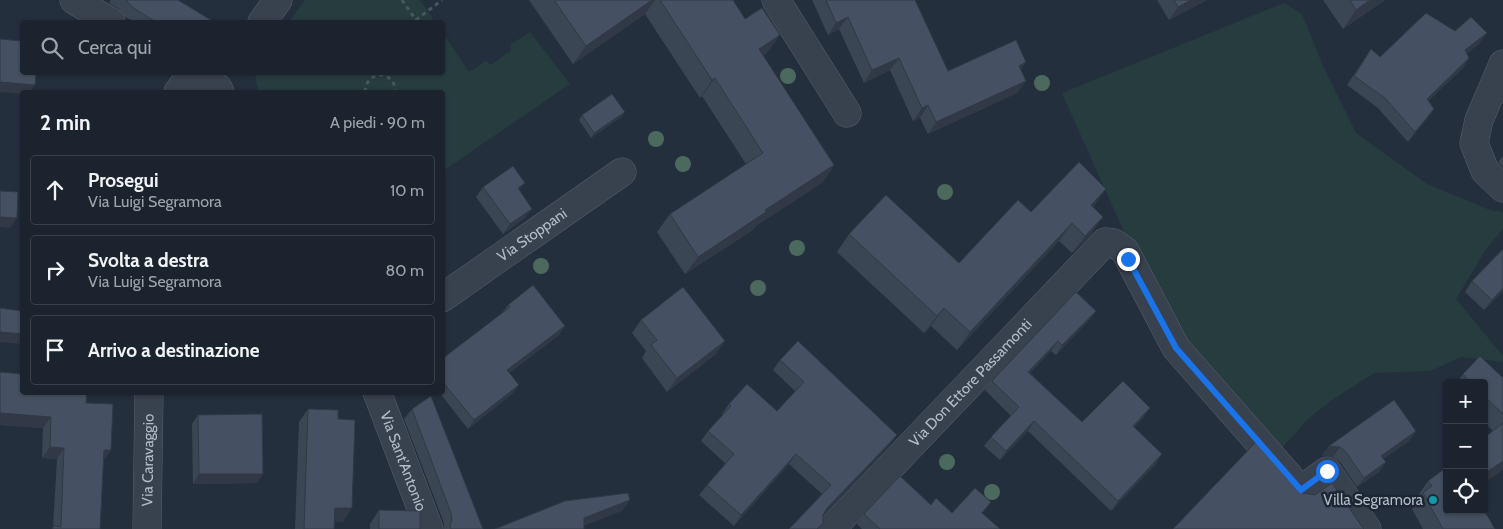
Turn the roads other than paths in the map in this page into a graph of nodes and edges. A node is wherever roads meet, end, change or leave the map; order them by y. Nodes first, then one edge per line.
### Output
1 (74, 0) edge
2 (278, 0) edge
3 (776, 0) edge
4 (108, 20) edge
5 (263, 20) edge
6 (1503, 64) edge
7 (191, 75) edge
8 (200, 75) edge
9 (222, 84) edge
10 (180, 90) edge
11 (847, 113) dead end
12 (622, 172) dead end
13 (1503, 188) edge
14 (445, 296) edge
15 (149, 395) edge
16 (378, 395) edge
17 (838, 522) edge
18 (147, 529) edge
19 (429, 529) edge
20 (1367, 529) edge

1 - 4 street
2 - 5 street
3 - 11 street
6 - 13 street
7 - 10 street
8 - 9 street
12 - 14 street, Via Stoppani
15 - 18 street, Via Caravaggio
16 - 19 street, Via Sant'Antonio
17 - 20 street, Via Don Ettore Passamonti

